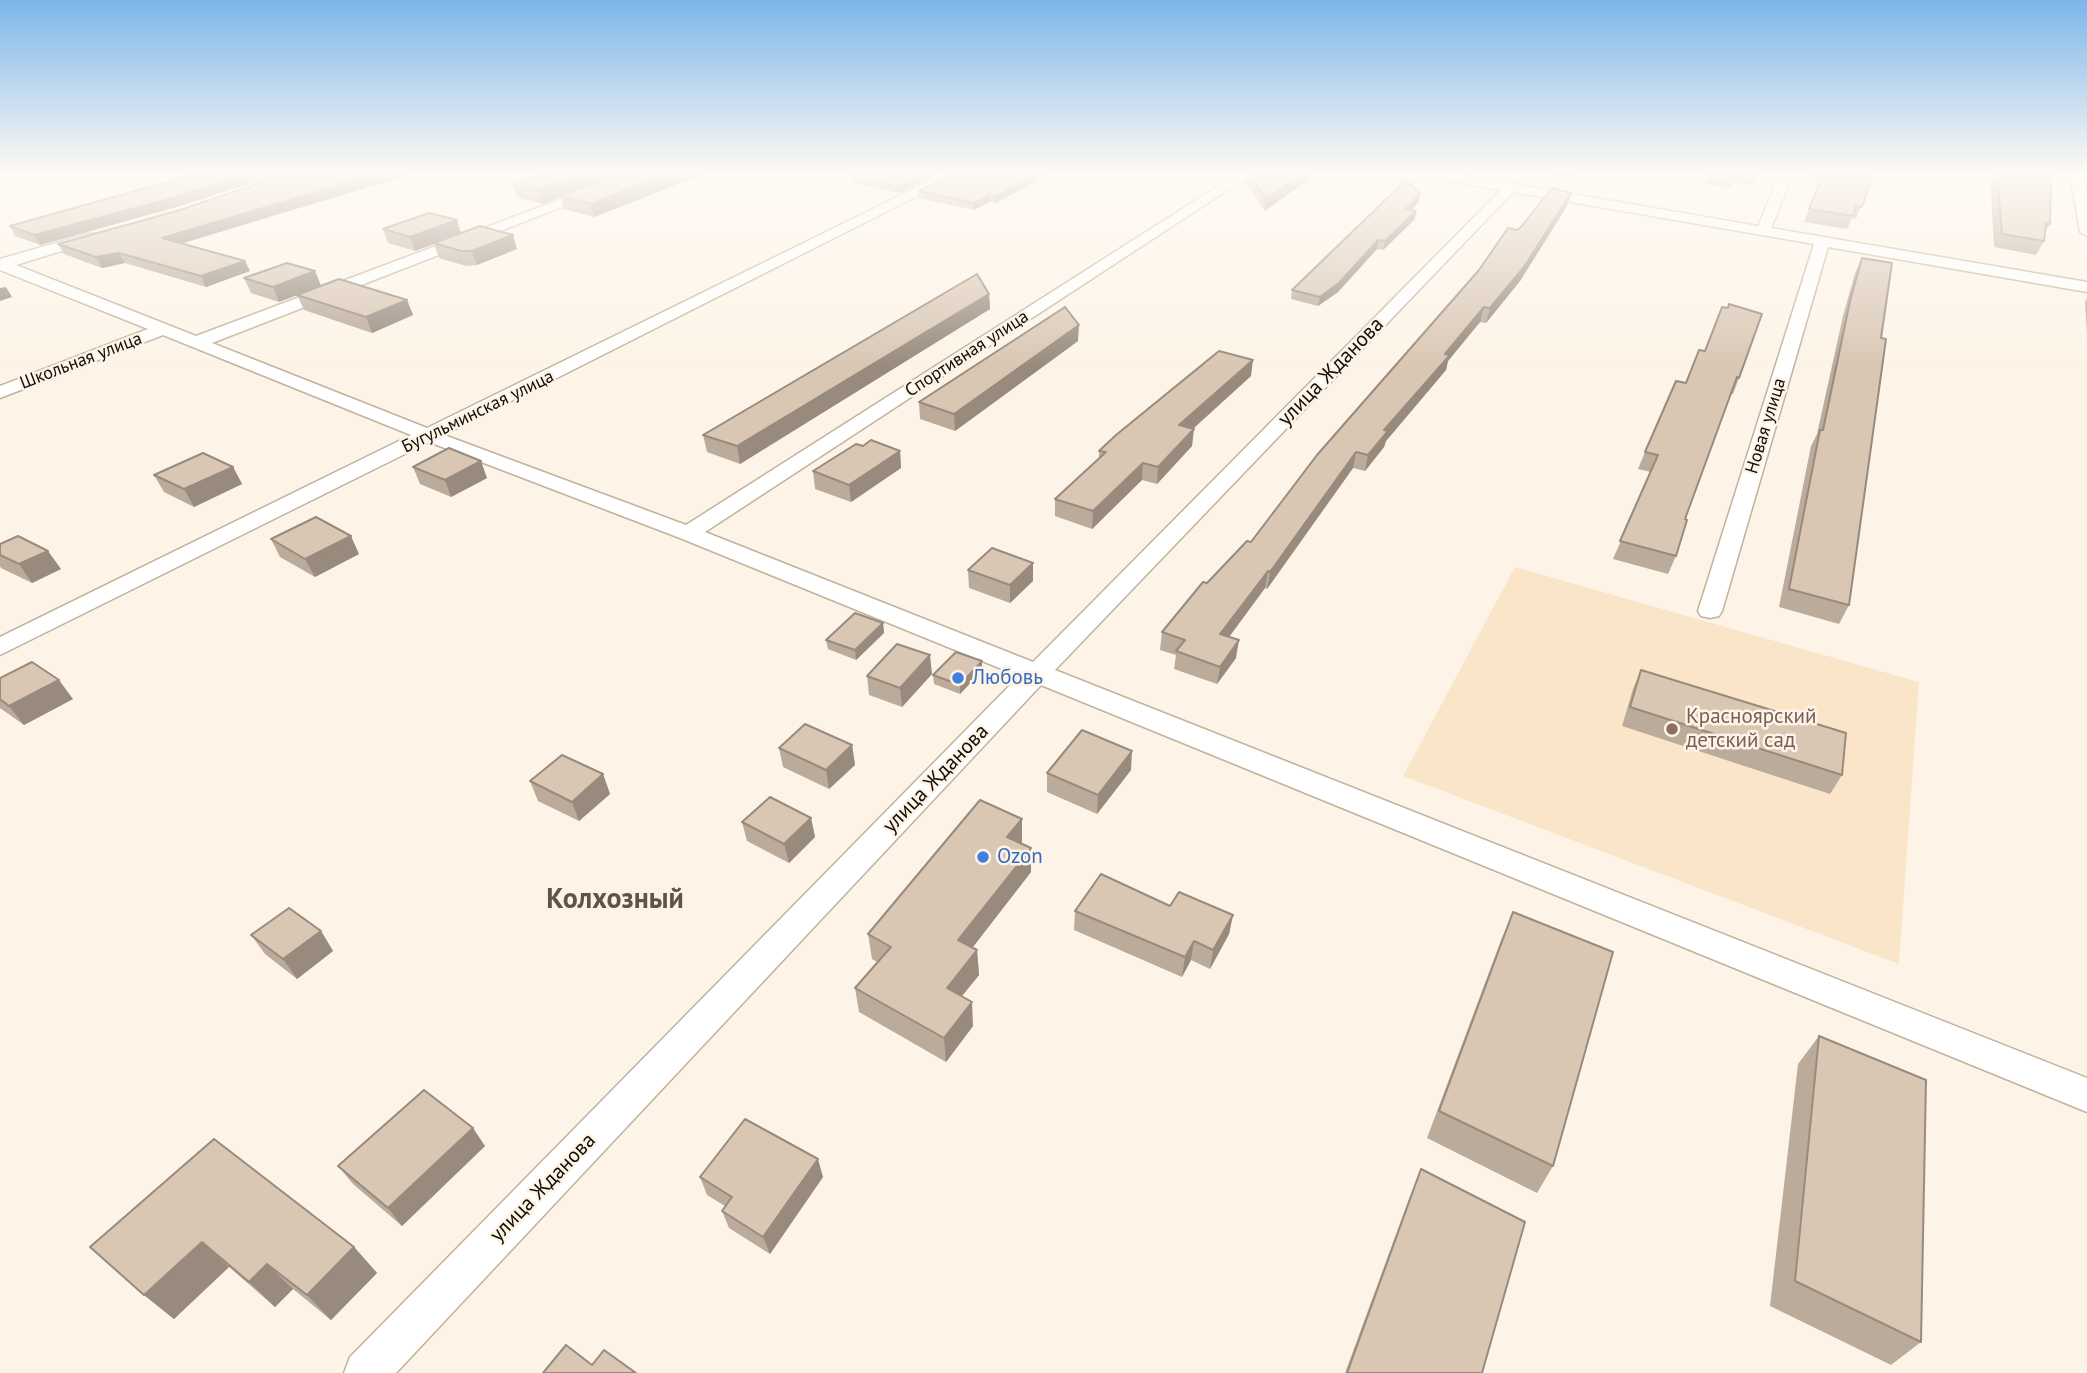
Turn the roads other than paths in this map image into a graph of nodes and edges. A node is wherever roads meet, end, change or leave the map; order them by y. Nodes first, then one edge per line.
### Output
1 (89, 238) edge
2 (472, 238) edge
3 (827, 238) edge
4 (1146, 238) edge
5 (1453, 238) edge
6 (1805, 238) edge
7 (1822, 241) junction
8 (0, 264) edge
9 (2087, 287) edge
10 (162, 331) junction
11 (195, 343) junction
12 (0, 392) edge
13 (430, 436) junction
14 (688, 533) junction
15 (1710, 611) dead end
16 (0, 647) edge
17 (1037, 673) junction
18 (2087, 1095) edge
19 (366, 1373) edge

1 - 8 street
2 - 11 street
3 - 13 street, Бугульминская улица
4 - 14 street, Спортивная улица
5 - 17 street, улица Жданова
6 - 7 street
7 - 9 street
7 - 15 street, Новая улица
8 - 10 street
10 - 11 street
10 - 12 street, Школьная улица
11 - 13 street
13 - 14 street
13 - 16 street, Бугульминская улица
14 - 17 street
17 - 18 street
17 - 19 street, улица Жданова

